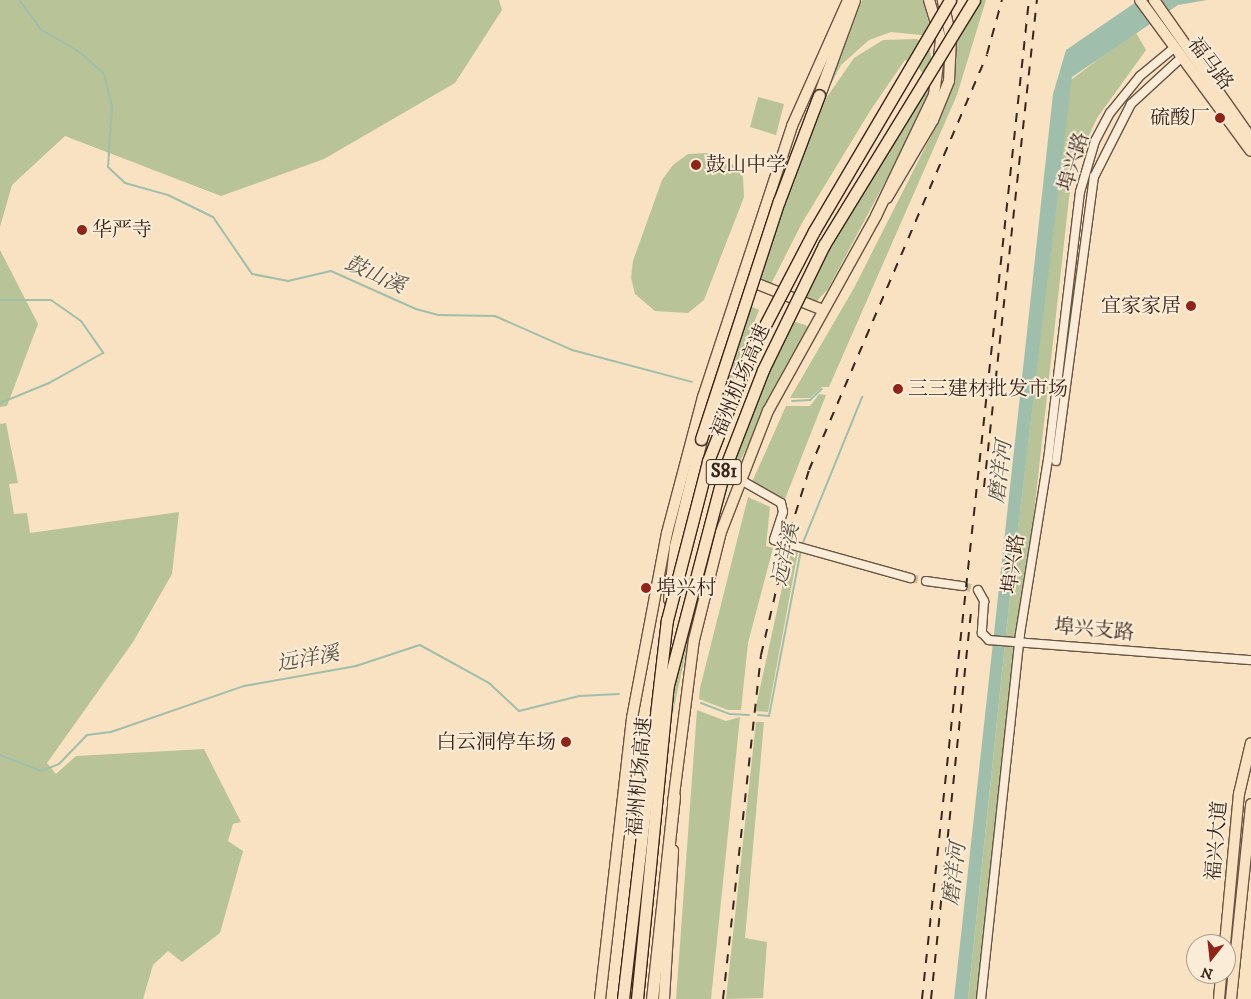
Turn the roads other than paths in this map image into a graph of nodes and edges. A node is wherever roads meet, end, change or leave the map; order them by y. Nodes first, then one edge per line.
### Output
1 (848, 0) edge
2 (854, 0) edge
3 (929, 0) edge
4 (943, 0) edge
5 (950, 0) edge
6 (974, 0) edge
7 (1140, 0) edge
8 (1154, 0) edge
9 (1163, 22) junction
10 (1175, 47) junction
11 (1182, 57) junction
12 (1251, 138) edge
13 (1251, 151) edge
14 (876, 216) junction
15 (742, 278) junction
16 (823, 310) junction
17 (1056, 462) dead end
18 (739, 478) junction
19 (783, 542) dead end
20 (792, 545) dead end
21 (910, 578) tunnel mouth
22 (926, 581) tunnel mouth
23 (963, 586) tunnel mouth
24 (978, 590) dead end
25 (667, 620) junction
26 (1020, 641) junction
27 (1251, 660) edge
28 (1251, 743) edge
29 (674, 796) junction
30 (1251, 804) edge
31 (1226, 934) edge
32 (1221, 984) edge
33 (600, 999) edge
34 (623, 999) edge
35 (638, 999) edge
36 (652, 999) edge
37 (664, 999) edge
38 (981, 999) edge
39 (1219, 999) edge
40 (1231, 999) edge

1 - 15 main road
2 - 25 highway, bridge
3 - 14 main road
4 - 14 main road
5 - 25 highway, 福州机场高速 / S81, bridge
6 - 35 highway, 福州机场高速 / S81, bridge
7 - 9 main road, 福马路
8 - 9 main road, 福马路
9 - 10 main road, 福马路
9 - 12 main road, 福马路
10 - 11 main road, 福马路
10 - 26 street, 埠兴路
11 - 13 main road, 福马路
11 - 17 street, 埠兴路
14 - 16 main road
15 - 16 main road
15 - 33 main road
16 - 18 main road
18 - 19 street
18 - 29 main road
20 - 21 street
22 - 23 street
24 - 26 street, 埠兴支路
25 - 34 highway, 福州机场高速 / S81, bridge
26 - 27 street, 埠兴支路
26 - 38 street, 埠兴路
28 - 31 main road, 福兴大道
29 - 36 highway
29 - 37 main road
30 - 40 main road, 福兴大道
32 - 39 main road

